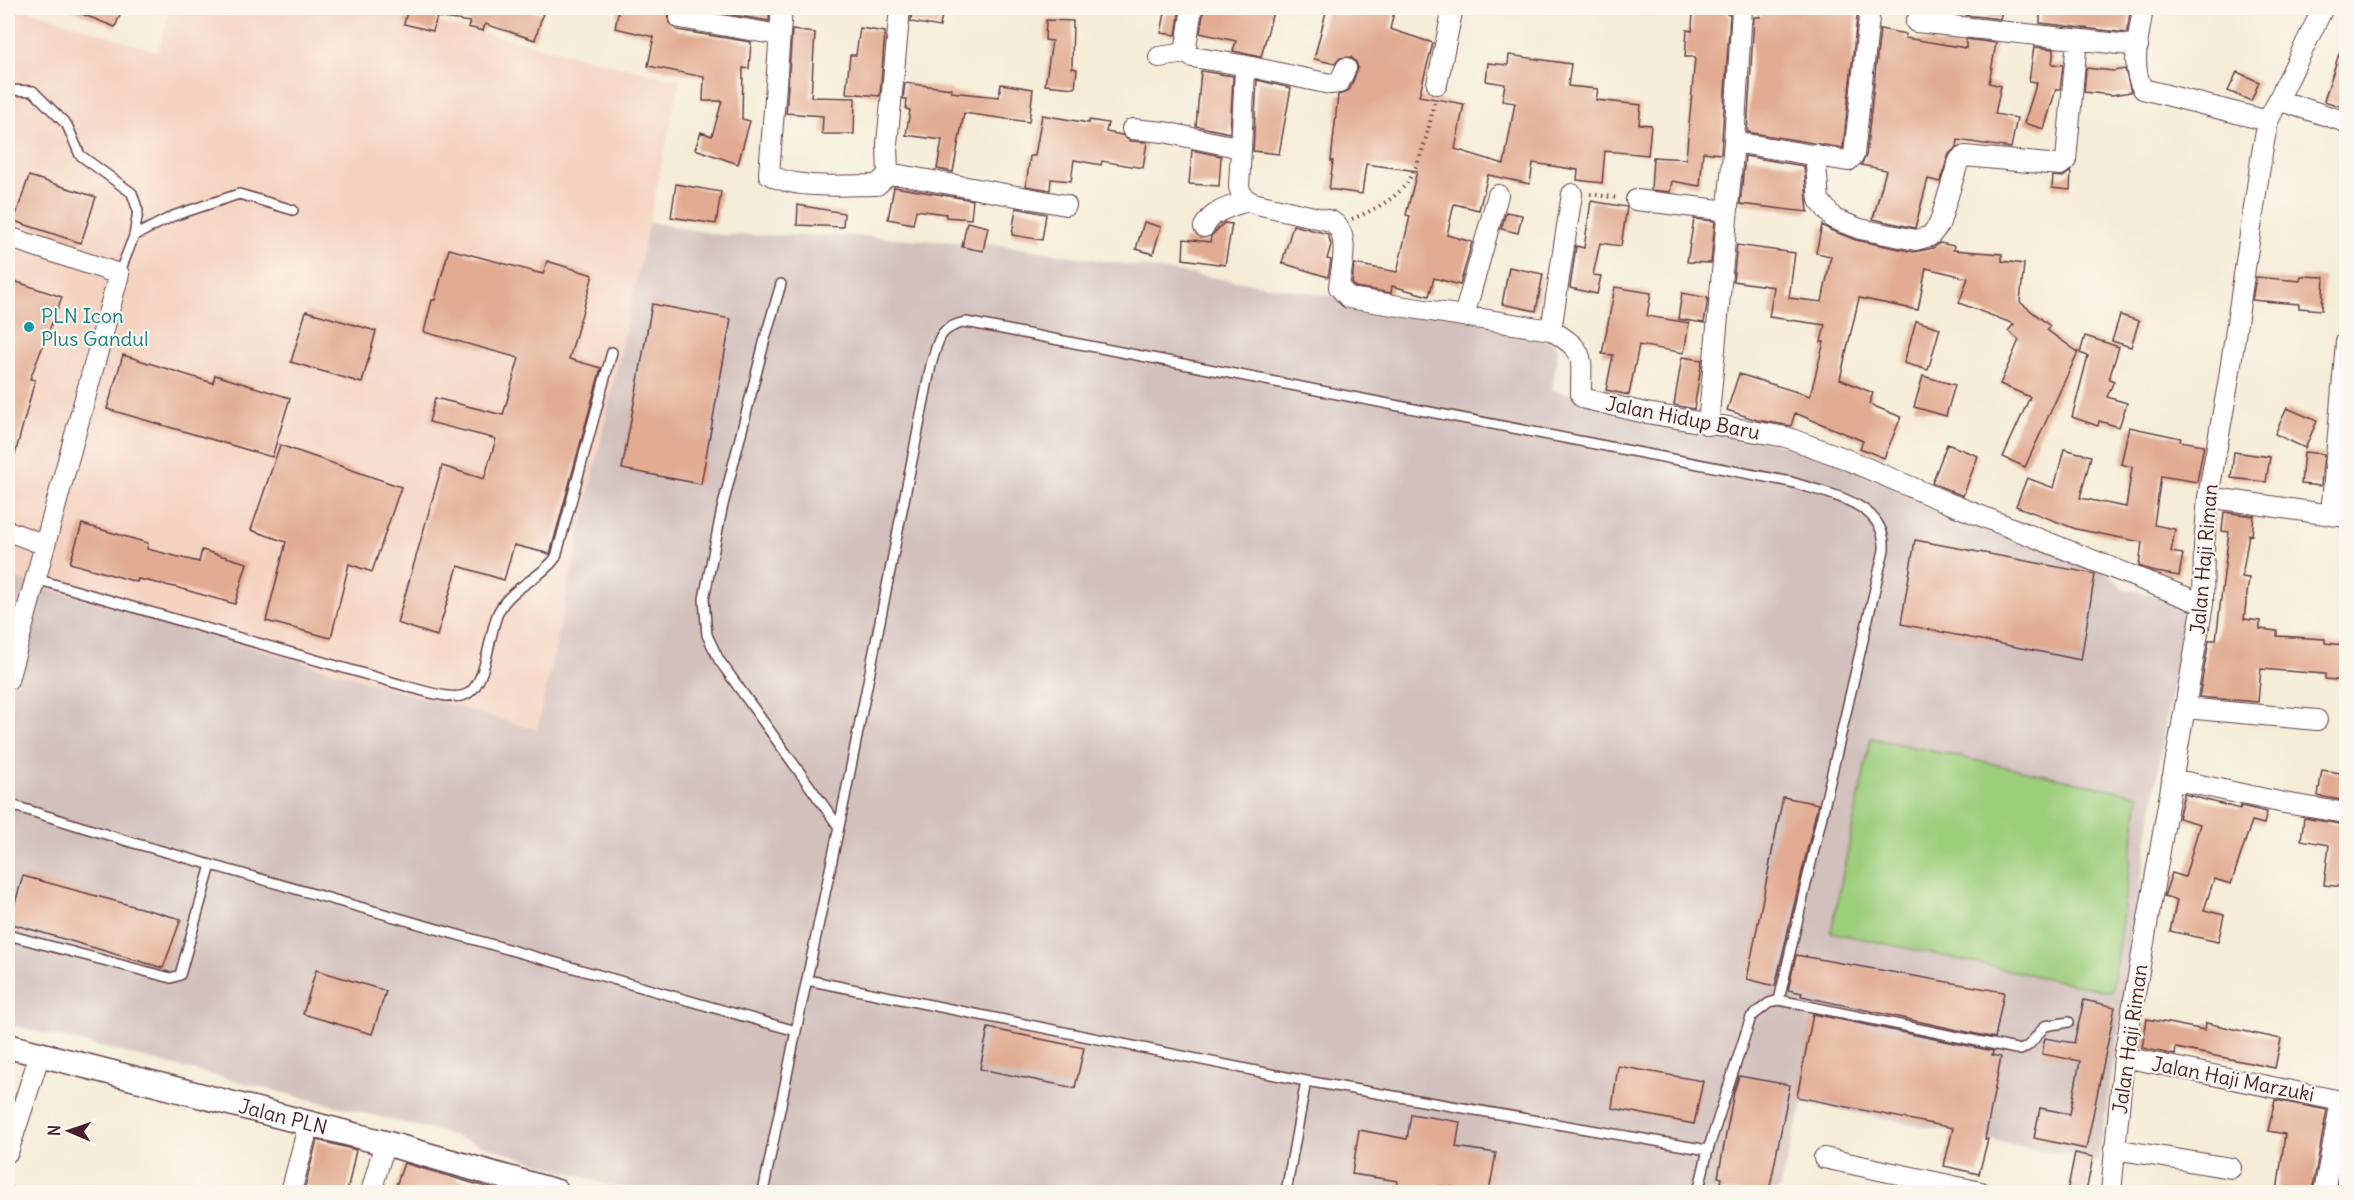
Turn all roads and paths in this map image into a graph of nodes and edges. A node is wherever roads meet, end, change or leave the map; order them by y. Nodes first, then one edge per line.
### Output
1 (680, 8) edge
2 (782, 8) edge
3 (900, 8) edge
4 (1192, 8) edge
5 (1454, 8) edge
6 (1742, 8) edge
7 (1870, 8) edge
8 (2143, 8) edge
9 (2323, 8) edge
10 (1916, 22) dead end
11 (779, 35) junction
12 (2077, 39) junction
13 (2138, 46) junction
14 (1185, 53) junction
15 (1159, 57) dead end
16 (1242, 65) junction
17 (1346, 68) dead end
18 (1437, 84) joint
19 (8, 90) edge
20 (2278, 100) junction
21 (2268, 121) junction
22 (2346, 122) edge
23 (1132, 129) dead end
24 (1734, 142) junction
25 (1241, 148) junction
26 (1815, 154) junction
27 (888, 176) junction
28 (1572, 194) joint
29 (1498, 195) dead end
30 (1636, 200) joint
31 (1247, 201) junction
32 (1066, 205) dead end
33 (293, 210) dead end
34 (1728, 211) junction
35 (1338, 225) junction
36 (1204, 227) dead end
37 (134, 236) junction
38 (8, 237) edge
39 (119, 274) junction
40 (781, 284) dead end
41 (1464, 316) junction
42 (1551, 330) junction
43 (2346, 342) edge
44 (612, 352) dead end
45 (1708, 425) junction
46 (2208, 497) junction
47 (2339, 516) edge
48 (8, 531) edge
49 (45, 544) junction
50 (36, 579) junction
51 (2203, 604) junction
52 (8, 680) edge
53 (2185, 708) junction
54 (2317, 720) dead end
55 (2172, 779) junction
56 (8, 804) edge
57 (2346, 813) edge
58 (839, 827) junction
59 (211, 865) junction
60 (8, 935) edge
61 (807, 980) junction
62 (1779, 1000) junction
63 (2069, 1022) dead end
64 (796, 1031) junction
65 (8, 1046) edge
66 (40, 1054) junction
67 (2124, 1057) junction
68 (1306, 1081) junction
69 (2344, 1101) edge
70 (13, 1114) edge
71 (309, 1123) junction
72 (385, 1143) junction
73 (2114, 1149) junction
74 (1708, 1150) junction
75 (8, 1152) edge
76 (1824, 1158) dead end
77 (2231, 1168) dead end
78 (515, 1186) edge
79 (1960, 1190) edge
80 (291, 1192) edge
81 (371, 1192) edge
82 (556, 1192) edge
83 (763, 1192) edge
84 (1286, 1192) edge
85 (1698, 1192) edge
86 (1981, 1192) edge
87 (2111, 1192) edge
88 (2324, 1192) edge

1 - 11 street
2 - 11 street
3 - 27 street
4 - 14 street
5 - 18 street
6 - 24 street
7 - 26 street
8 - 13 street
9 - 20 street, Jalan Haji Riman
10 - 12 street
11 - 27 street
12 - 13 street
12 - 26 street
13 - 21 street
14 - 15 street
14 - 16 street
16 - 17 street
16 - 25 street
18 - 35 path
19 - 37 lane
20 - 21 street, Jalan Haji Riman
20 - 22 street
21 - 46 street, Jalan Haji Riman
23 - 25 street
24 - 26 street
24 - 34 street
25 - 31 street
27 - 32 street
28 - 30 path
28 - 42 street
29 - 41 street
30 - 34 street
31 - 35 street
31 - 36 street
33 - 37 lane
34 - 45 street
35 - 41 street, Jalan Hidup Baru
37 - 39 lane
38 - 39 street
39 - 49 street
40 - 58 lane
41 - 42 street, Jalan Hidup Baru
42 - 45 street, Jalan Hidup Baru
43 - 47 street
44 - 50 lane
45 - 51 street, Jalan Hidup Baru
46 - 47 street
46 - 51 street, Jalan Haji Riman
48 - 49 street
49 - 50 street
50 - 52 street
51 - 53 street, Jalan Haji Riman
53 - 54 street
53 - 55 street, Jalan Haji Riman
55 - 57 street
55 - 67 street, Jalan Haji Riman
56 - 59 lane
58 - 61 lane
58 - 62 lane
59 - 60 lane
59 - 64 lane
61 - 64 lane
61 - 68 lane
62 - 63 lane
62 - 74 lane
64 - 83 lane
65 - 66 street, Jalan PLN
66 - 70 street
66 - 71 street, Jalan PLN
67 - 69 street, Jalan Haji Marzuki
67 - 73 street, Jalan Haji Riman
68 - 74 lane
68 - 84 lane
69 - 88 street
70 - 75 street
71 - 72 street, Jalan PLN
71 - 80 street
72 - 78 street, Jalan PLN
72 - 81 street
73 - 77 street
73 - 87 street, Jalan Haji Riman
74 - 85 lane
76 - 79 street
78 - 82 street, Jalan PLN
79 - 86 street

